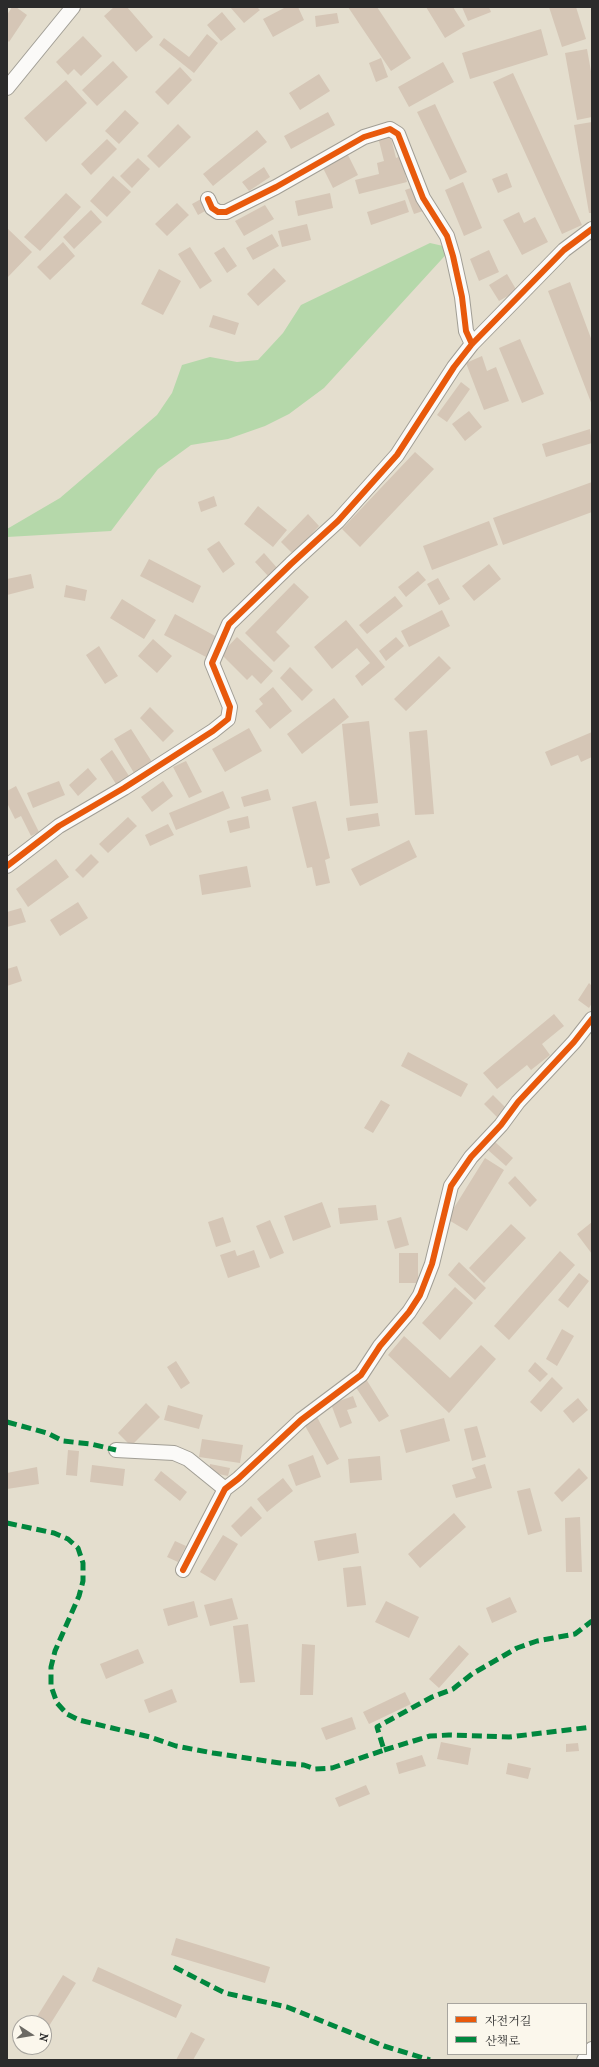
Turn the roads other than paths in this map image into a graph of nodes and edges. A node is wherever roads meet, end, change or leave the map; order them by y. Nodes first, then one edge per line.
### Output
1 (73, 7) edge
2 (7, 88) edge
3 (208, 199) dead end
4 (592, 229) edge
5 (472, 344) junction
6 (7, 866) edge
7 (592, 1019) edge
8 (116, 1450) dead end
9 (225, 1489) junction
10 (183, 1570) dead end
11 (592, 2049) edge
12 (584, 2060) edge

1 - 2 street
3 - 5 street
4 - 5 street
5 - 6 street
7 - 9 street
8 - 9 street
9 - 10 street
11 - 12 street

